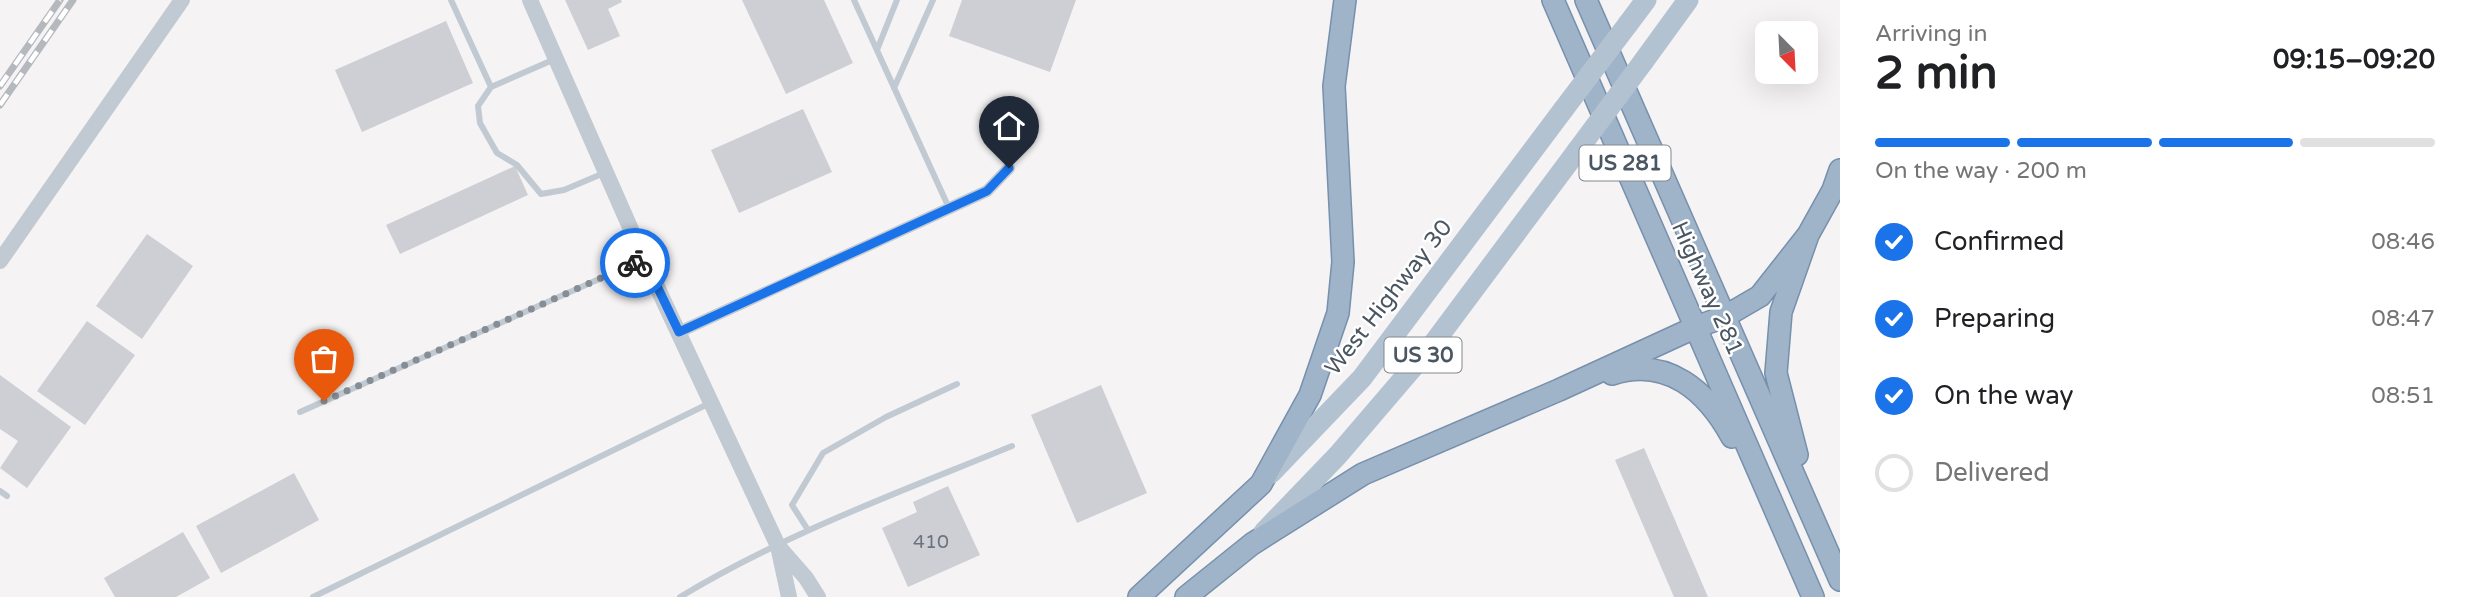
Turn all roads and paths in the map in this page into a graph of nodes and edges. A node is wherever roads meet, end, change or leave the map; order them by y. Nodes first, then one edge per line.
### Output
1 (182, 0) edge
2 (451, 0) edge
3 (530, 0) edge
4 (897, 0) edge
5 (933, 0) edge
6 (1345, 0) edge
7 (1553, 0) edge
8 (1586, 0) edge
9 (1646, 0) edge
10 (1688, 0) edge
11 (855, 1) edge
12 (877, 50) junction
13 (555, 58) junction
14 (491, 87) junction
15 (894, 88) junction
16 (1009, 168) dead end
17 (1840, 170) edge
18 (606, 172) junction
19 (949, 208) junction
20 (1808, 235) junction
21 (644, 259) junction
22 (0, 261) edge
23 (1724, 317) junction
24 (1696, 327) junction
25 (679, 332) junction
26 (957, 384) dead end
27 (1559, 390) junction
28 (710, 403) junction
29 (300, 412) dead end
30 (1012, 446) dead end
31 (1261, 484) junction
32 (0, 491) edge
33 (7, 496) dead end
34 (808, 530) junction
35 (1252, 544) junction
36 (1824, 544) junction
37 (778, 546) junction
38 (1794, 552) junction
39 (1840, 580) edge
40 (313, 597) edge
41 (680, 597) edge
42 (789, 597) edge
43 (818, 597) edge
44 (1139, 597) edge
45 (1186, 597) edge
46 (1813, 597) edge

1 - 22 street
2 - 14 lane
3 - 13 street
4 - 12 lane
5 - 15 lane
6 - 31 highway
7 - 24 highway, Highway 281 / US 281
8 - 23 highway, Highway 281 / US 281
9 - 31 main road, West Highway 30 / US 30, bridge
10 - 35 main road, US 30, bridge
11 - 12 lane
12 - 15 lane
13 - 14 lane
13 - 18 street
14 - 18 lane
15 - 19 lane
16 - 19 street
17 - 20 highway
18 - 21 street
19 - 25 street
20 - 23 highway
20 - 36 highway
21 - 25 street
21 - 29 lane
23 - 24 highway
23 - 36 highway, Highway 281 / US 281
24 - 27 highway
24 - 38 highway, Highway 281 / US 281
25 - 28 street
26 - 34 lane
27 - 35 highway
27 - 38 highway
28 - 37 street
28 - 40 lane
30 - 34 lane
31 - 44 highway, West Highway 30 / US 30
32 - 33 lane
34 - 37 lane
35 - 45 highway, US 30
36 - 39 highway, Highway 281 / US 281
37 - 41 lane
37 - 42 street
37 - 43 street
38 - 46 highway, Highway 281 / US 281

